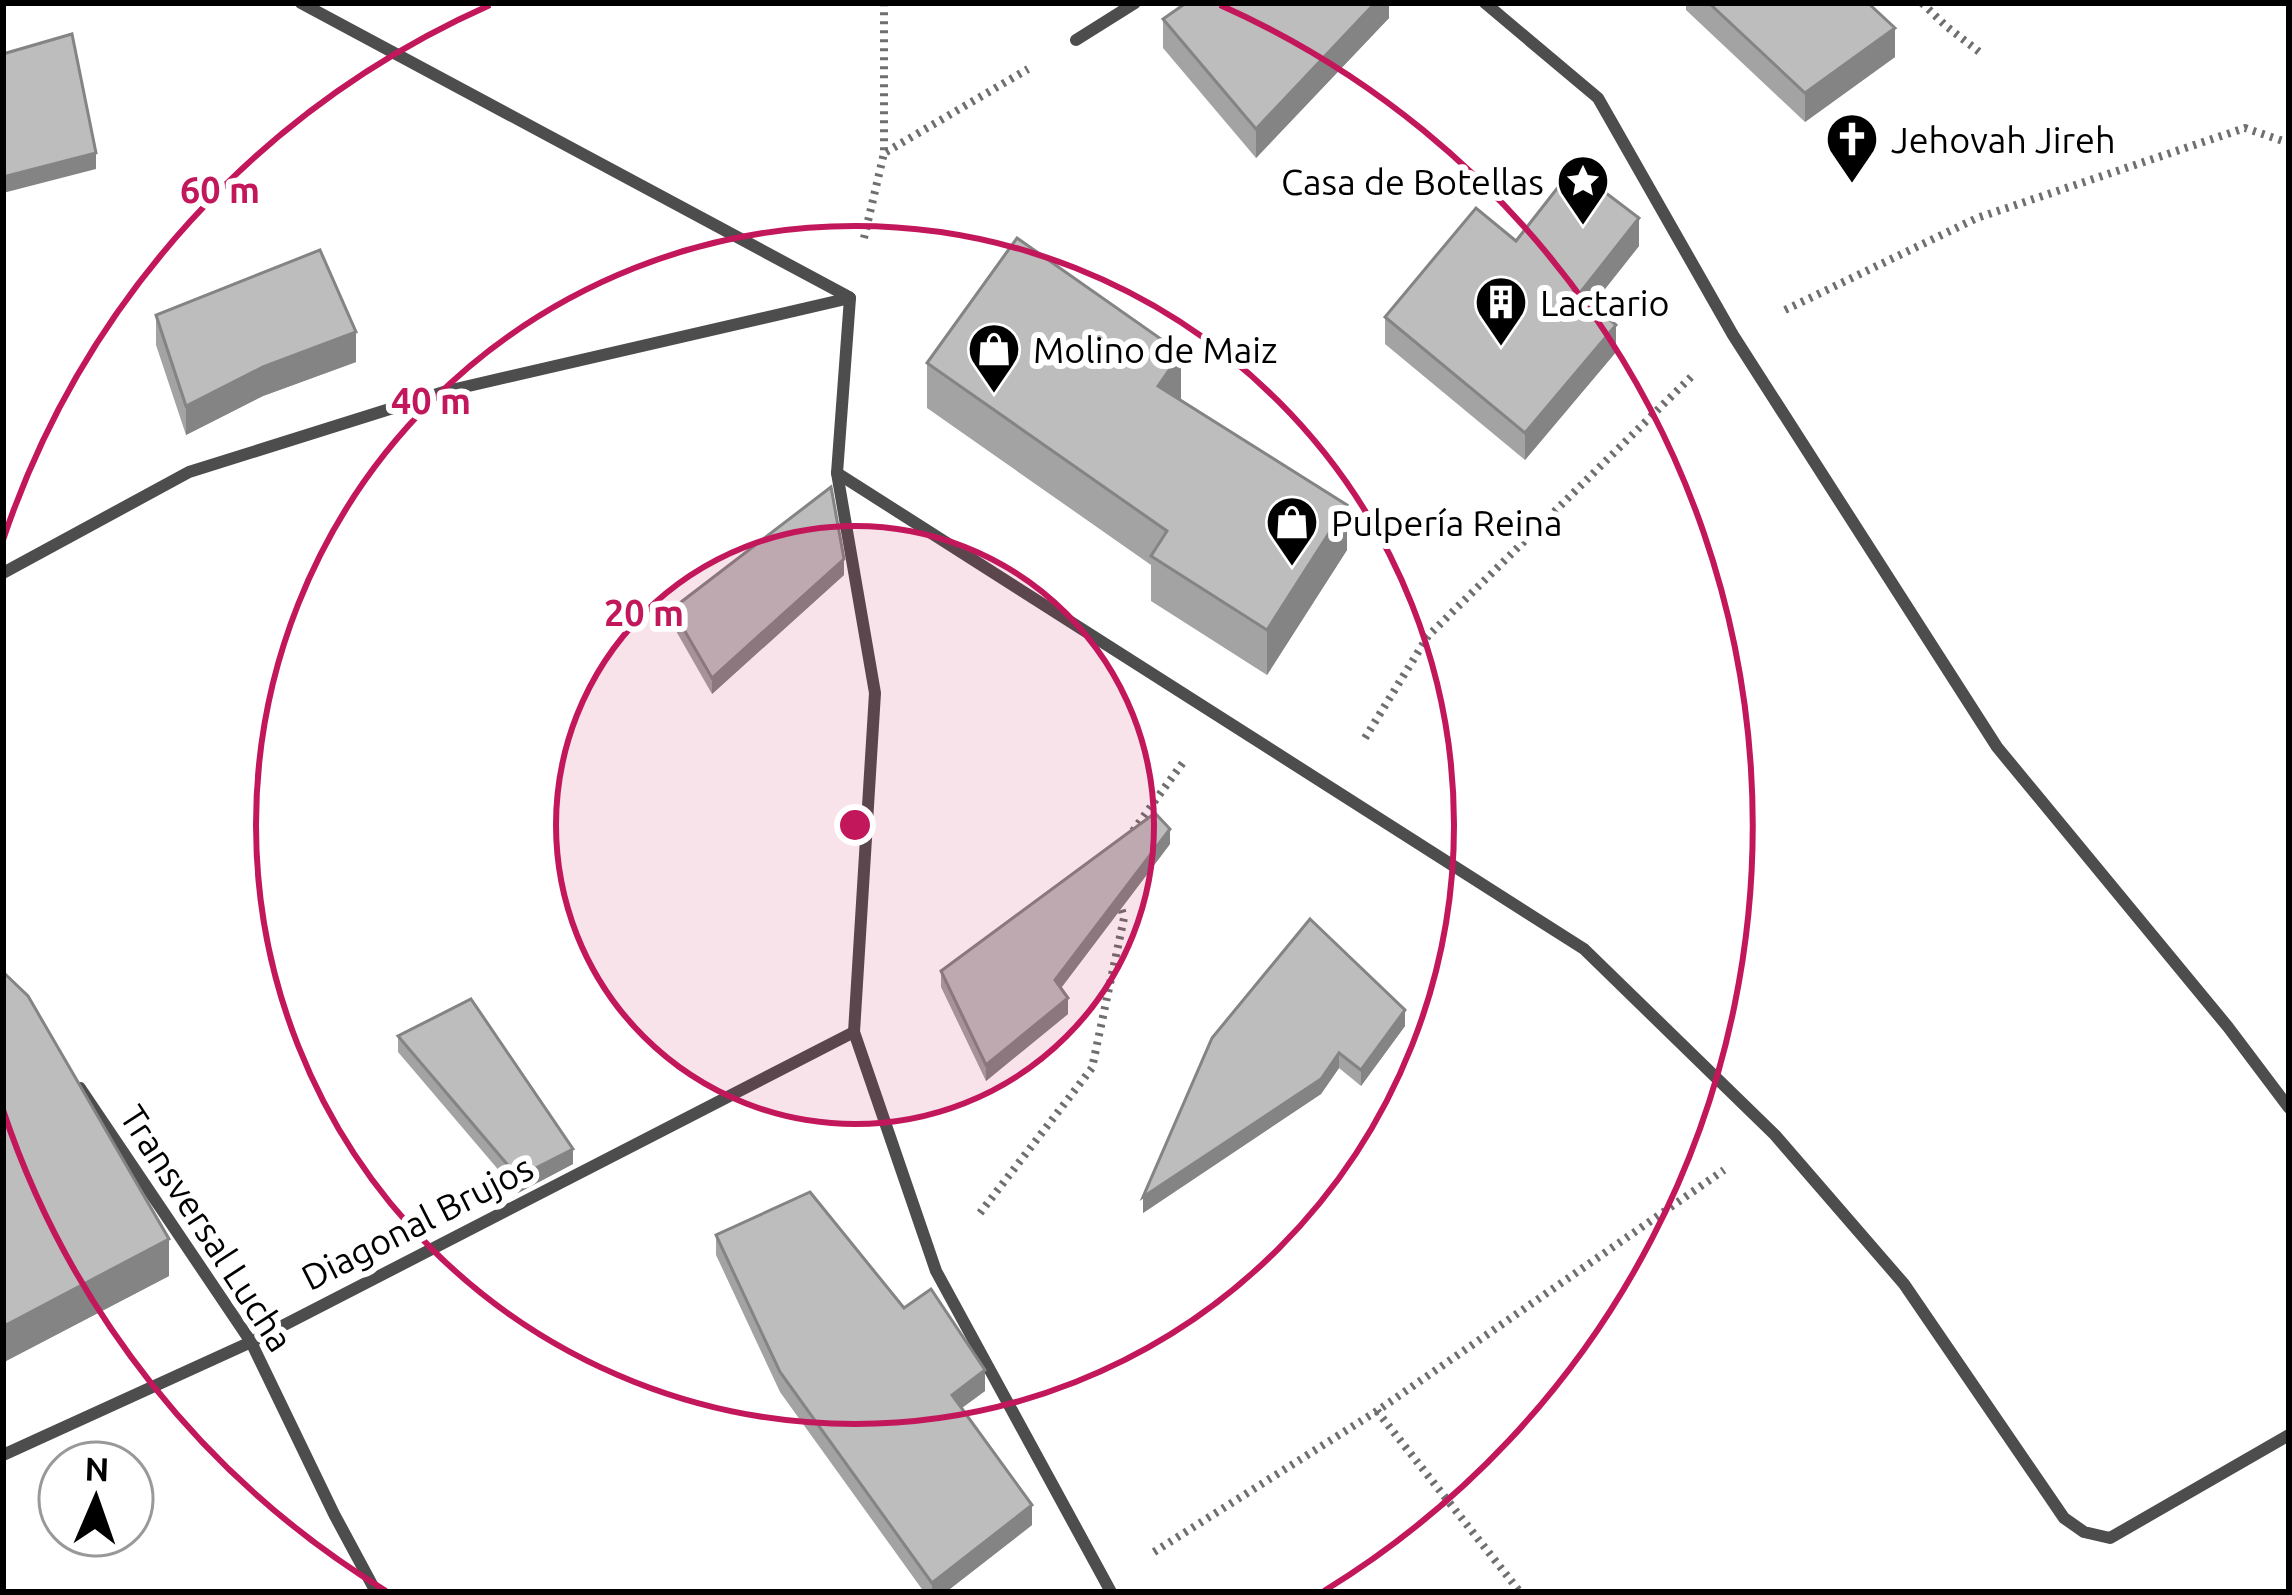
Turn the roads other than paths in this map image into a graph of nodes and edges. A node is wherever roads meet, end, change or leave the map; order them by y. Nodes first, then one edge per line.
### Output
1 (301, 3) edge
2 (1136, 3) edge
3 (1485, 3) edge
4 (1076, 40) road end
5 (850, 298) junction
6 (838, 473) junction
7 (3, 573) edge
8 (854, 1032) junction
9 (68, 1069) edge
10 (2289, 1108) edge
11 (251, 1342) junction
12 (2289, 1435) edge
13 (3, 1455) edge
14 (1108, 1588) edge
15 (376, 1592) edge

1 - 5 street
2 - 4 street
3 - 10 street
5 - 6 street
5 - 7 street
6 - 8 street
6 - 12 street
8 - 11 street, Diagonal Brujos
8 - 14 street
9 - 11 street, Transversal Lucha
11 - 13 street, Diagonal Brujos
11 - 15 street, Transversal Lucha

